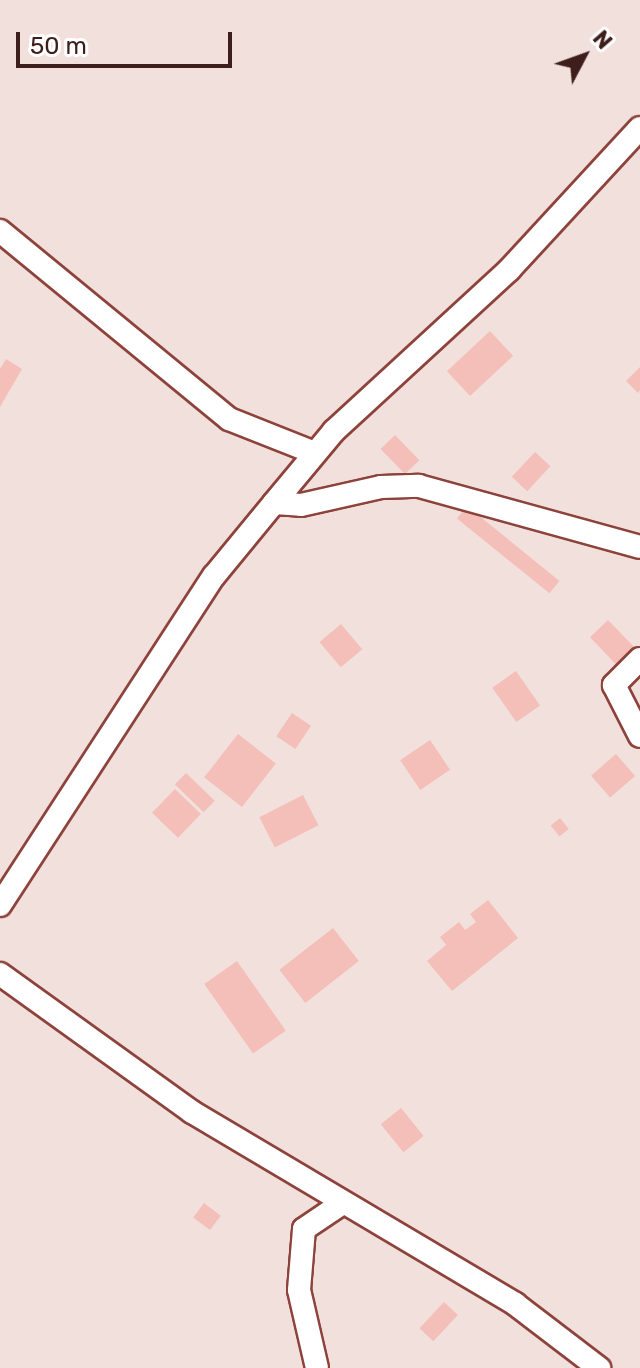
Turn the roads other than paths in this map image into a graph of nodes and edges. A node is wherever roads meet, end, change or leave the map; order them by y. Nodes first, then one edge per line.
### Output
1 (640, 128) edge
2 (0, 231) edge
3 (315, 453) junction
4 (274, 503) junction
5 (640, 547) edge
6 (640, 659) edge
7 (640, 736) edge
8 (0, 905) edge
9 (0, 974) edge
10 (341, 1204) junction
11 (317, 1368) edge
12 (599, 1368) edge

1 - 3 street
2 - 3 street
3 - 4 street
4 - 5 street
4 - 8 street
6 - 7 street
9 - 10 street
10 - 11 street
10 - 12 street

